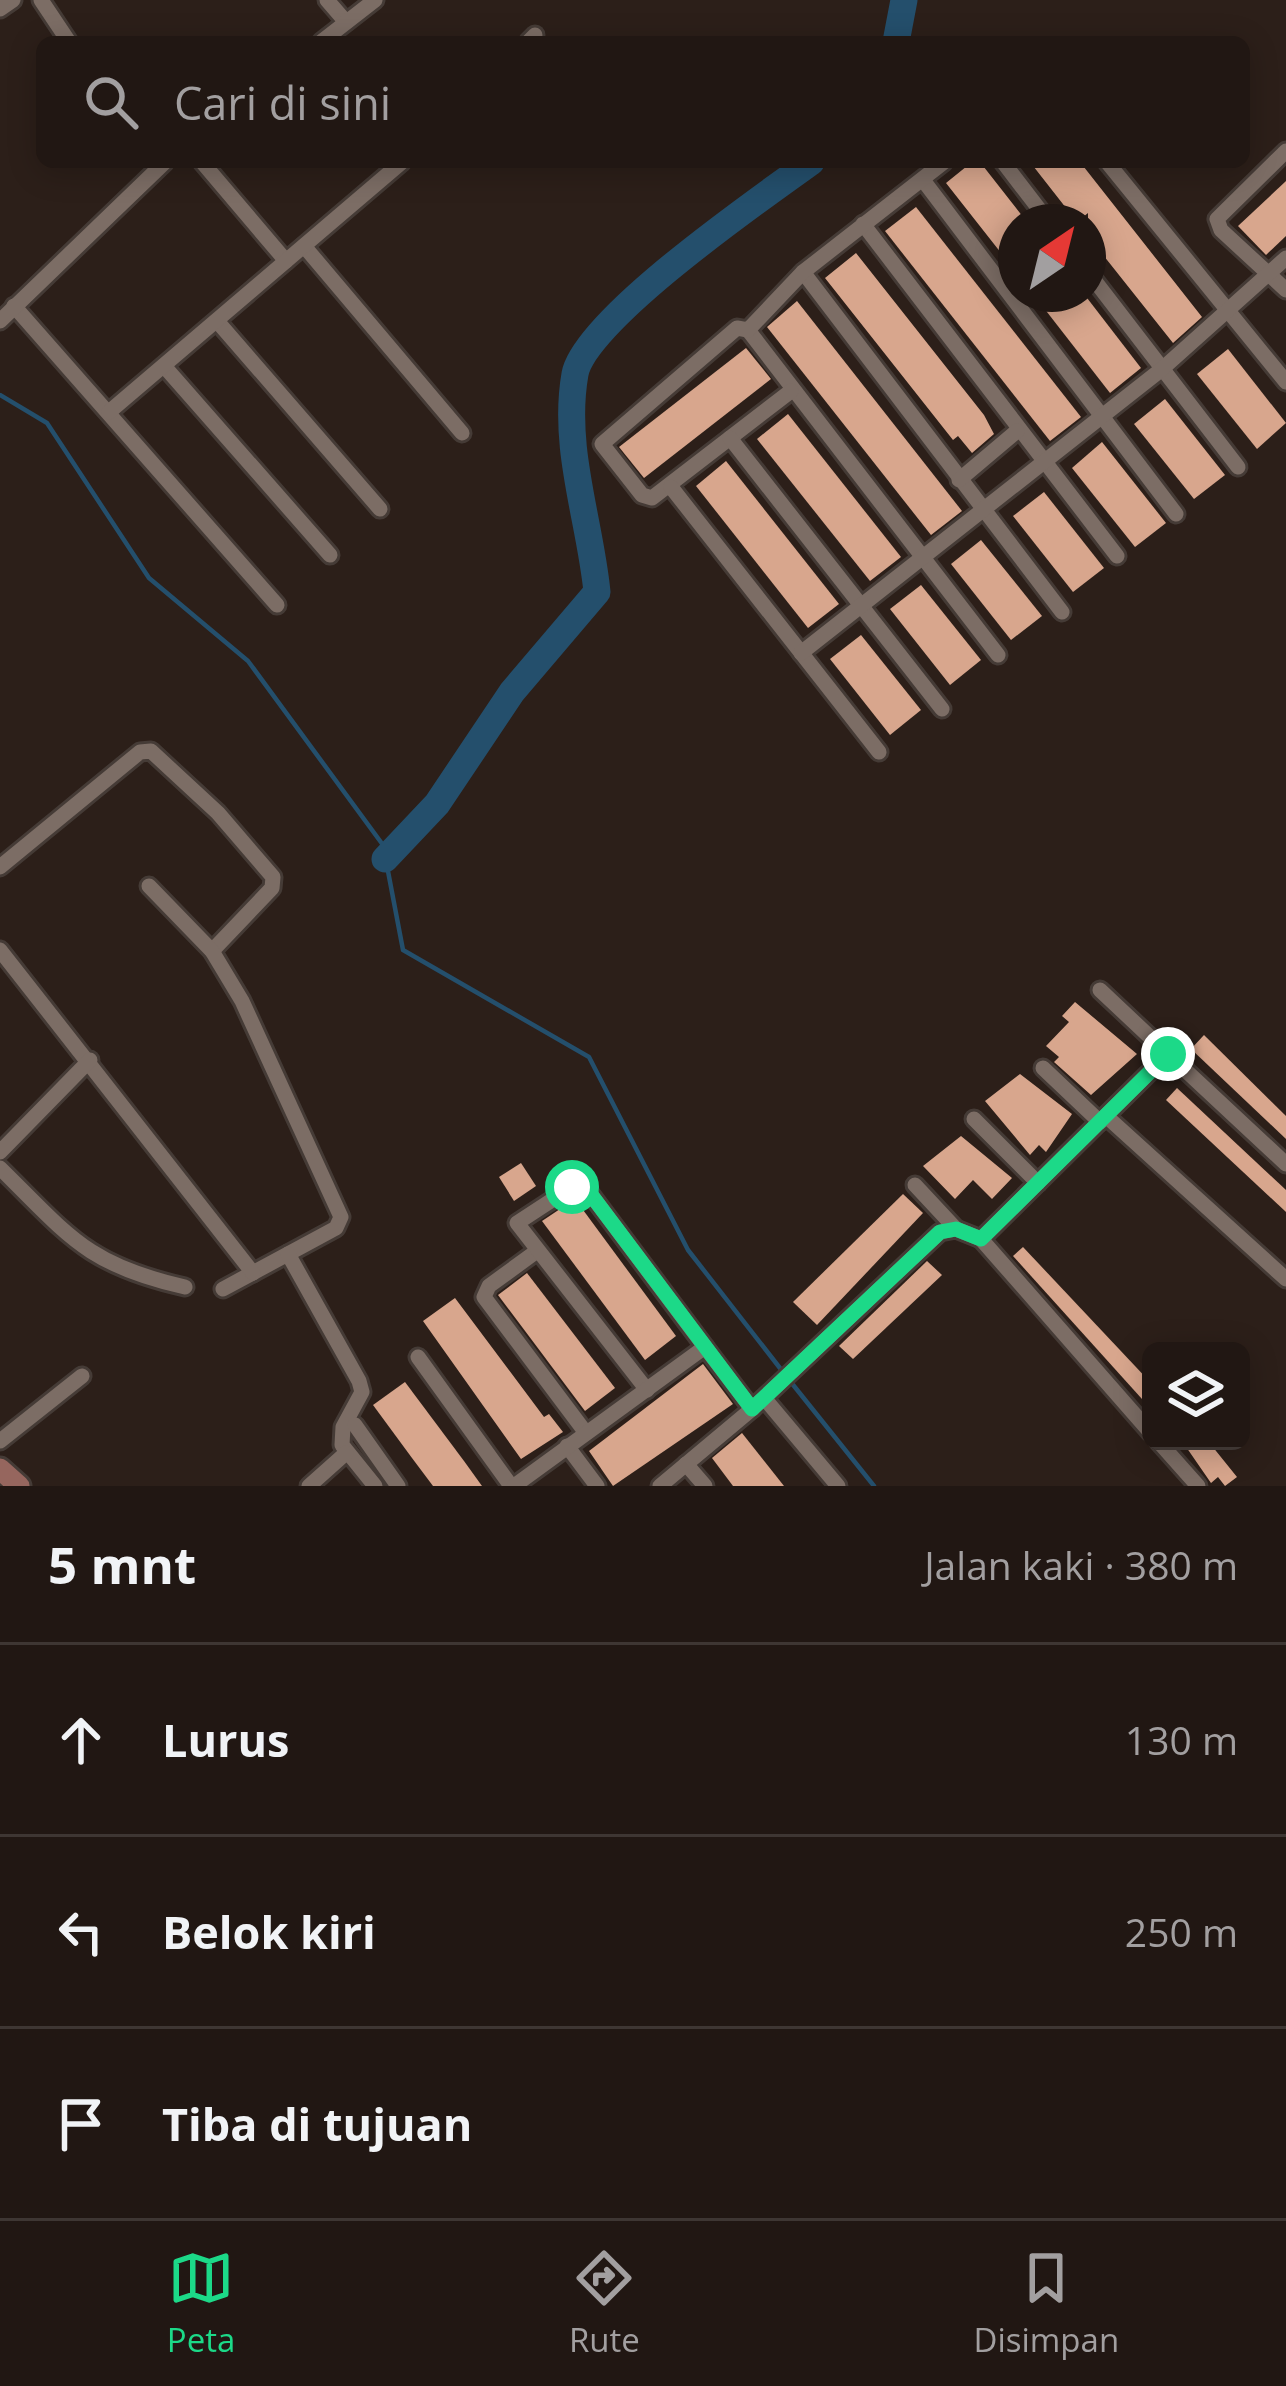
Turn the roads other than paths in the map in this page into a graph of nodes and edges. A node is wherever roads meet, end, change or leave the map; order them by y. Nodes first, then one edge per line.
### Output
1 (13, 0) edge
2 (41, 0) edge
3 (327, 0) edge
4 (375, 0) edge
5 (0, 9) edge
6 (346, 22) junction
7 (65, 36) edge
8 (328, 36) edge
9 (1286, 151) edge
10 (159, 168) edge
11 (207, 168) edge
12 (383, 168) edge
13 (937, 168) edge
14 (1008, 168) edge
15 (1112, 168) edge
16 (923, 180) junction
17 (1036, 204) edge
18 (863, 224) junction
19 (304, 246) junction
20 (1286, 258) edge
21 (286, 261) junction
22 (803, 272) junction
23 (1266, 275) junction
24 (1286, 290) edge
25 (1106, 296) edge
26 (14, 305) junction
27 (1227, 315) junction
28 (218, 320) junction
29 (0, 321) edge
30 (748, 330) junction
31 (164, 366) junction
32 (1162, 369) junction
33 (1286, 382) edge
34 (791, 391) junction
35 (109, 412) junction
36 (1103, 416) junction
37 (1017, 431) junction
38 (462, 434) dead end
39 (730, 439) junction
40 (1040, 461) junction
41 (1238, 467) dead end
42 (959, 480) junction
43 (670, 487) junction
44 (380, 509) dead end
45 (981, 510) junction
46 (1176, 514) dead end
47 (924, 554) junction
48 (330, 555) dead end
49 (1117, 556) dead end
50 (860, 604) junction
51 (277, 605) dead end
52 (1062, 612) dead end
53 (801, 653) junction
54 (998, 655) dead end
55 (942, 709) dead end
56 (879, 752) dead end
57 (0, 867) edge
58 (149, 886) dead end
59 (0, 950) edge
60 (212, 951) junction
61 (1100, 990) dead end
62 (1168, 1054) junction
63 (90, 1060) junction
64 (1043, 1068) dead end
65 (974, 1119) dead end
66 (1103, 1119) junction
67 (0, 1152) edge
68 (1286, 1164) edge
69 (0, 1168) edge
70 (1038, 1183) junction
71 (915, 1185) dead end
72 (956, 1229) junction
73 (981, 1239) junction
74 (538, 1251) junction
75 (288, 1254) junction
76 (253, 1273) junction
77 (1286, 1279) edge
78 (185, 1287) dead end
79 (223, 1289) dead end
80 (705, 1347) junction
81 (418, 1357) dead end
82 (82, 1376) dead end
83 (647, 1390) junction
84 (764, 1399) junction
85 (1142, 1423) edge
86 (355, 1425) dead end
87 (586, 1433) junction
88 (0, 1441) edge
89 (568, 1446) junction
90 (1166, 1450) edge
91 (346, 1453) junction
92 (686, 1464) junction
93 (0, 1468) edge
94 (19, 1486) edge
95 (309, 1486) edge
96 (375, 1486) edge
97 (398, 1486) edge
98 (513, 1486) edge
99 (597, 1486) edge
100 (660, 1486) edge
101 (704, 1486) edge
102 (838, 1486) edge
103 (1198, 1486) edge

1 - 5 street
2 - 7 street
3 - 6 street
4 - 6 street
6 - 8 street
9 - 23 street
10 - 26 street
11 - 21 street
12 - 19 street
13 - 16 street
14 - 17 street
15 - 27 street
16 - 18 street
16 - 36 street
18 - 22 street
18 - 37 street
19 - 21 street
19 - 38 street
20 - 23 street
21 - 28 street
22 - 30 street
22 - 42 street
23 - 24 street
23 - 27 street
25 - 32 street
26 - 29 street
26 - 35 street
27 - 32 street
27 - 33 street
28 - 31 street
28 - 44 street
30 - 34 street
30 - 43 street
31 - 35 street
31 - 48 street
32 - 36 street
32 - 41 street
34 - 39 street
34 - 47 street
35 - 51 street
36 - 40 street
36 - 46 street
37 - 40 street
37 - 42 street
39 - 43 street
39 - 50 street
40 - 45 street
40 - 49 street
42 - 45 street
43 - 53 street
45 - 47 street
45 - 52 street
47 - 50 street
47 - 54 street
50 - 53 street
50 - 55 street
53 - 56 street
57 - 60 street
58 - 60 street
59 - 63 street
60 - 75 street
61 - 62 street
62 - 66 street
62 - 68 street
63 - 67 street
63 - 76 street
64 - 66 street
65 - 70 street
66 - 70 street
66 - 77 street
69 - 78 street
70 - 73 street
71 - 72 street
72 - 73 street
72 - 84 street
73 - 85 street
74 - 80 street
74 - 83 street
74 - 87 street
75 - 76 street
75 - 91 street
76 - 79 street
80 - 83 street
80 - 84 street
81 - 98 street
82 - 88 street
83 - 87 street
84 - 92 street
84 - 102 street
86 - 97 street
87 - 89 street
89 - 98 street
89 - 99 street
90 - 103 street
91 - 95 street
91 - 96 street
92 - 100 street
92 - 101 street
93 - 94 street

